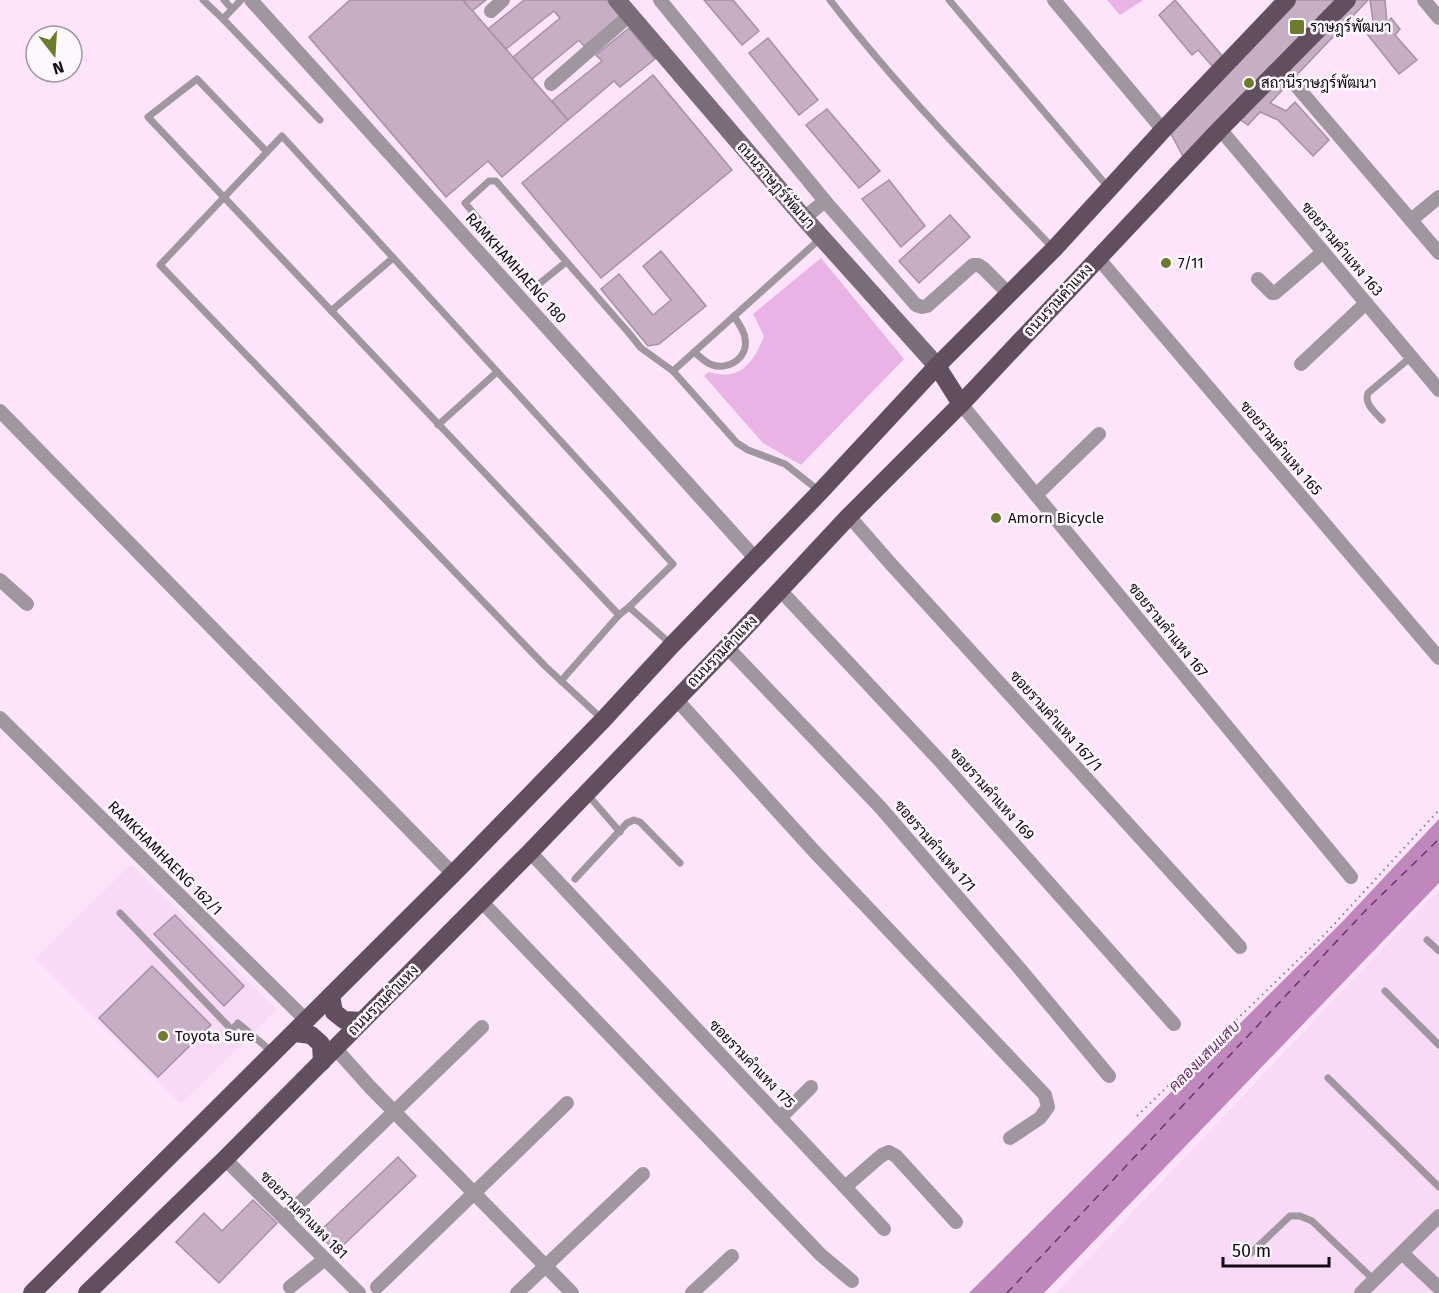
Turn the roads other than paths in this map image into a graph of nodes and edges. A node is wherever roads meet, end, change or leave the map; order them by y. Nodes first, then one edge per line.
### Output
1 (204, 0) edge
2 (224, 0) edge
3 (242, 0) edge
4 (251, 0) edge
5 (503, 0) edge
6 (617, 0) edge
7 (660, 0) edge
8 (830, 0) edge
9 (949, 0) edge
10 (1054, 0) edge
11 (1287, 0) edge
12 (1347, 0) edge
13 (1424, 0) edge
14 (232, 9) junction
15 (491, 11) dead end
16 (630, 15) junction
17 (1439, 18) edge
18 (223, 19) junction
19 (1281, 68) junction
20 (551, 84) dead end
21 (320, 120) dead end
22 (1220, 129) junction
23 (1162, 130) junction
24 (267, 152) junction
25 (1110, 189) junction
26 (1439, 197) edge
27 (224, 198) junction
28 (825, 201) junction
29 (804, 218) junction
30 (1411, 220) junction
31 (821, 237) junction
32 (1054, 249) junction
33 (1323, 252) junction
34 (1439, 253) edge
35 (393, 258) junction
36 (1098, 258) junction
37 (566, 262) junction
38 (1258, 279) dead end
39 (1010, 294) junction
40 (1366, 303) junction
41 (331, 311) junction
42 (734, 316) junction
43 (694, 352) junction
44 (1411, 357) junction
45 (1301, 364) dead end
46 (937, 366) junction
47 (673, 371) junction
48 (497, 372) junction
49 (1439, 390) edge
50 (961, 404) junction
51 (0, 411) edge
52 (1382, 420) dead end
53 (438, 425) junction
54 (1099, 434) dead end
55 (820, 492) junction
56 (1036, 495) junction
57 (849, 516) junction
58 (756, 558) junction
59 (0, 580) edge
60 (781, 591) junction
61 (27, 604) dead end
62 (629, 607) junction
63 (619, 615) junction
64 (672, 645) junction
65 (728, 646) junction
66 (1439, 658) edge
67 (561, 681) junction
68 (676, 699) junction
69 (0, 718) edge
70 (603, 720) junction
71 (586, 793) junction
72 (620, 832) junction
73 (530, 852) junction
74 (680, 863) dead end
75 (453, 874) junction
76 (1351, 877) dead end
77 (575, 879) dead end
78 (481, 902) junction
79 (120, 913) dead end
80 (1427, 939) dead end
81 (1240, 947) dead end
82 (1439, 951) edge
83 (1385, 991) dead end
84 (331, 996) junction
85 (362, 1021) junction
86 (1174, 1024) dead end
87 (301, 1027) junction
88 (482, 1027) dead end
89 (1439, 1045) edge
90 (335, 1048) junction
91 (274, 1053) junction
92 (322, 1062) junction
93 (1109, 1076) dead end
94 (1328, 1078) dead end
95 (811, 1087) dead end
96 (567, 1103) dead end
97 (396, 1113) junction
98 (780, 1118) junction
99 (1010, 1138) dead end
100 (225, 1160) junction
101 (643, 1174) dead end
102 (845, 1187) junction
103 (1439, 1187) edge
104 (476, 1193) junction
105 (1439, 1216) edge
106 (284, 1218) junction
107 (956, 1222) dead end
108 (884, 1229) dead end
109 (1251, 1253) dead end
110 (1402, 1253) junction
111 (732, 1256) dead end
112 (325, 1259) junction
113 (546, 1265) junction
114 (852, 1281) dead end
115 (1374, 1281) junction
116 (290, 1287) dead end
117 (377, 1287) dead end
118 (1439, 1288) edge
119 (33, 1293) edge
120 (87, 1293) edge
121 (359, 1293) edge
122 (517, 1293) edge
123 (572, 1293) edge
124 (692, 1293) edge
125 (1361, 1293) edge

1 - 18 lane
2 - 14 lane
3 - 14 lane
4 - 58 street, RAMKHAMHAENG 180
5 - 15 street
6 - 16 street, ถนนราษฏร์พัฒนา
7 - 28 street
8 - 32 lane
9 - 25 lane
10 - 23 street
11 - 23 main road
12 - 19 main road, ถนนรามคำแหง
13 - 17 street
14 - 18 lane
16 - 20 street
16 - 29 street, ถนนราษฏร์พัฒนา
18 - 21 lane
19 - 22 main road, ถนนรามคำแหง
19 - 30 street
22 - 33 street, ซอยรามคำแหง 163
22 - 36 main road, ถนนรามคำแหง
23 - 25 main road
24 - 27 lane
24 - 27 lane
24 - 35 lane
25 - 32 main road
26 - 30 street
27 - 41 lane
27 - 67 lane
28 - 29 street
28 - 39 street
29 - 31 street, ถนนราษฏร์พัฒนา
30 - 34 street
31 - 42 lane
31 - 46 street, ถนนราษฏร์พัฒนา
32 - 39 main road
33 - 38 street
33 - 40 street, ซอยรามคำแหง 163
35 - 41 lane
35 - 48 lane
36 - 50 main road, ถนนรามคำแหง
36 - 66 street, ซอยรามคำแหง 165
37 - 37 lane
37 - 47 lane
39 - 46 main road
40 - 44 street, ซอยรามคำแหง 163
40 - 45 street
41 - 53 lane
42 - 43 lane
42 - 43 lane
43 - 47 lane
44 - 49 street, ซอยรามคำแหง 163
44 - 52 lane
46 - 50 main road
46 - 55 main road
47 - 55 lane
48 - 53 lane
48 - 62 lane
50 - 56 street, ซอยรามคำแหง 167
50 - 57 main road, ถนนรามคำแหง
51 - 75 street
53 - 63 lane
54 - 56 street
55 - 58 main road
56 - 76 street, ซอยรามคำแหง 167
57 - 60 main road, ถนนรามคำแหง
57 - 81 street, ซอยรามคำแหง 167/1
58 - 64 main road
59 - 61 street
60 - 65 main road, ถนนรามคำแหง
60 - 86 street, ซอยรามคำแหง 169
62 - 63 lane
62 - 64 lane
63 - 67 lane
64 - 70 main road
65 - 68 main road, ถนนรามคำแหง
65 - 93 street, ซอยรามคำแหง 171
67 - 70 lane
68 - 71 main road, ถนนรามคำแหง
68 - 99 street
69 - 87 street, RAMKHAMHAENG 162/1
70 - 75 main road
71 - 72 lane
71 - 73 main road, ถนนรามคำแหง
72 - 74 lane
72 - 77 lane
73 - 78 main road, ถนนรามคำแหง
73 - 98 street, ซอยรามคำแหง 175
75 - 84 main road
78 - 85 main road, ถนนรามคำแหง
78 - 114 street
79 - 91 lane
80 - 82 lane
83 - 89 lane
84 - 85 main road
84 - 87 main road
85 - 90 main road, ถนนรามคำแหง
87 - 91 main road
87 - 92 main road
88 - 97 street
90 - 92 main road, ถนนรามคำแหง
90 - 97 street
91 - 119 main road
92 - 100 main road, ถนนรามคำแหง
94 - 103 lane
95 - 98 street
96 - 104 street
97 - 104 street
97 - 106 street
98 - 102 street, ซอยรามคำแหง 175
100 - 106 street, ซอยรามคำแหง 181
100 - 120 main road, ถนนรามคำแหง
101 - 113 street
102 - 107 street
102 - 108 street, ซอยรามคำแหง 175
104 - 113 street
104 - 117 street
105 - 110 street
106 - 112 street, ซอยรามคำแหง 181
109 - 115 lane
110 - 115 street
110 - 118 street
111 - 124 street
112 - 116 street
112 - 121 street, ซอยรามคำแหง 181
113 - 122 street
113 - 123 street
115 - 125 street

